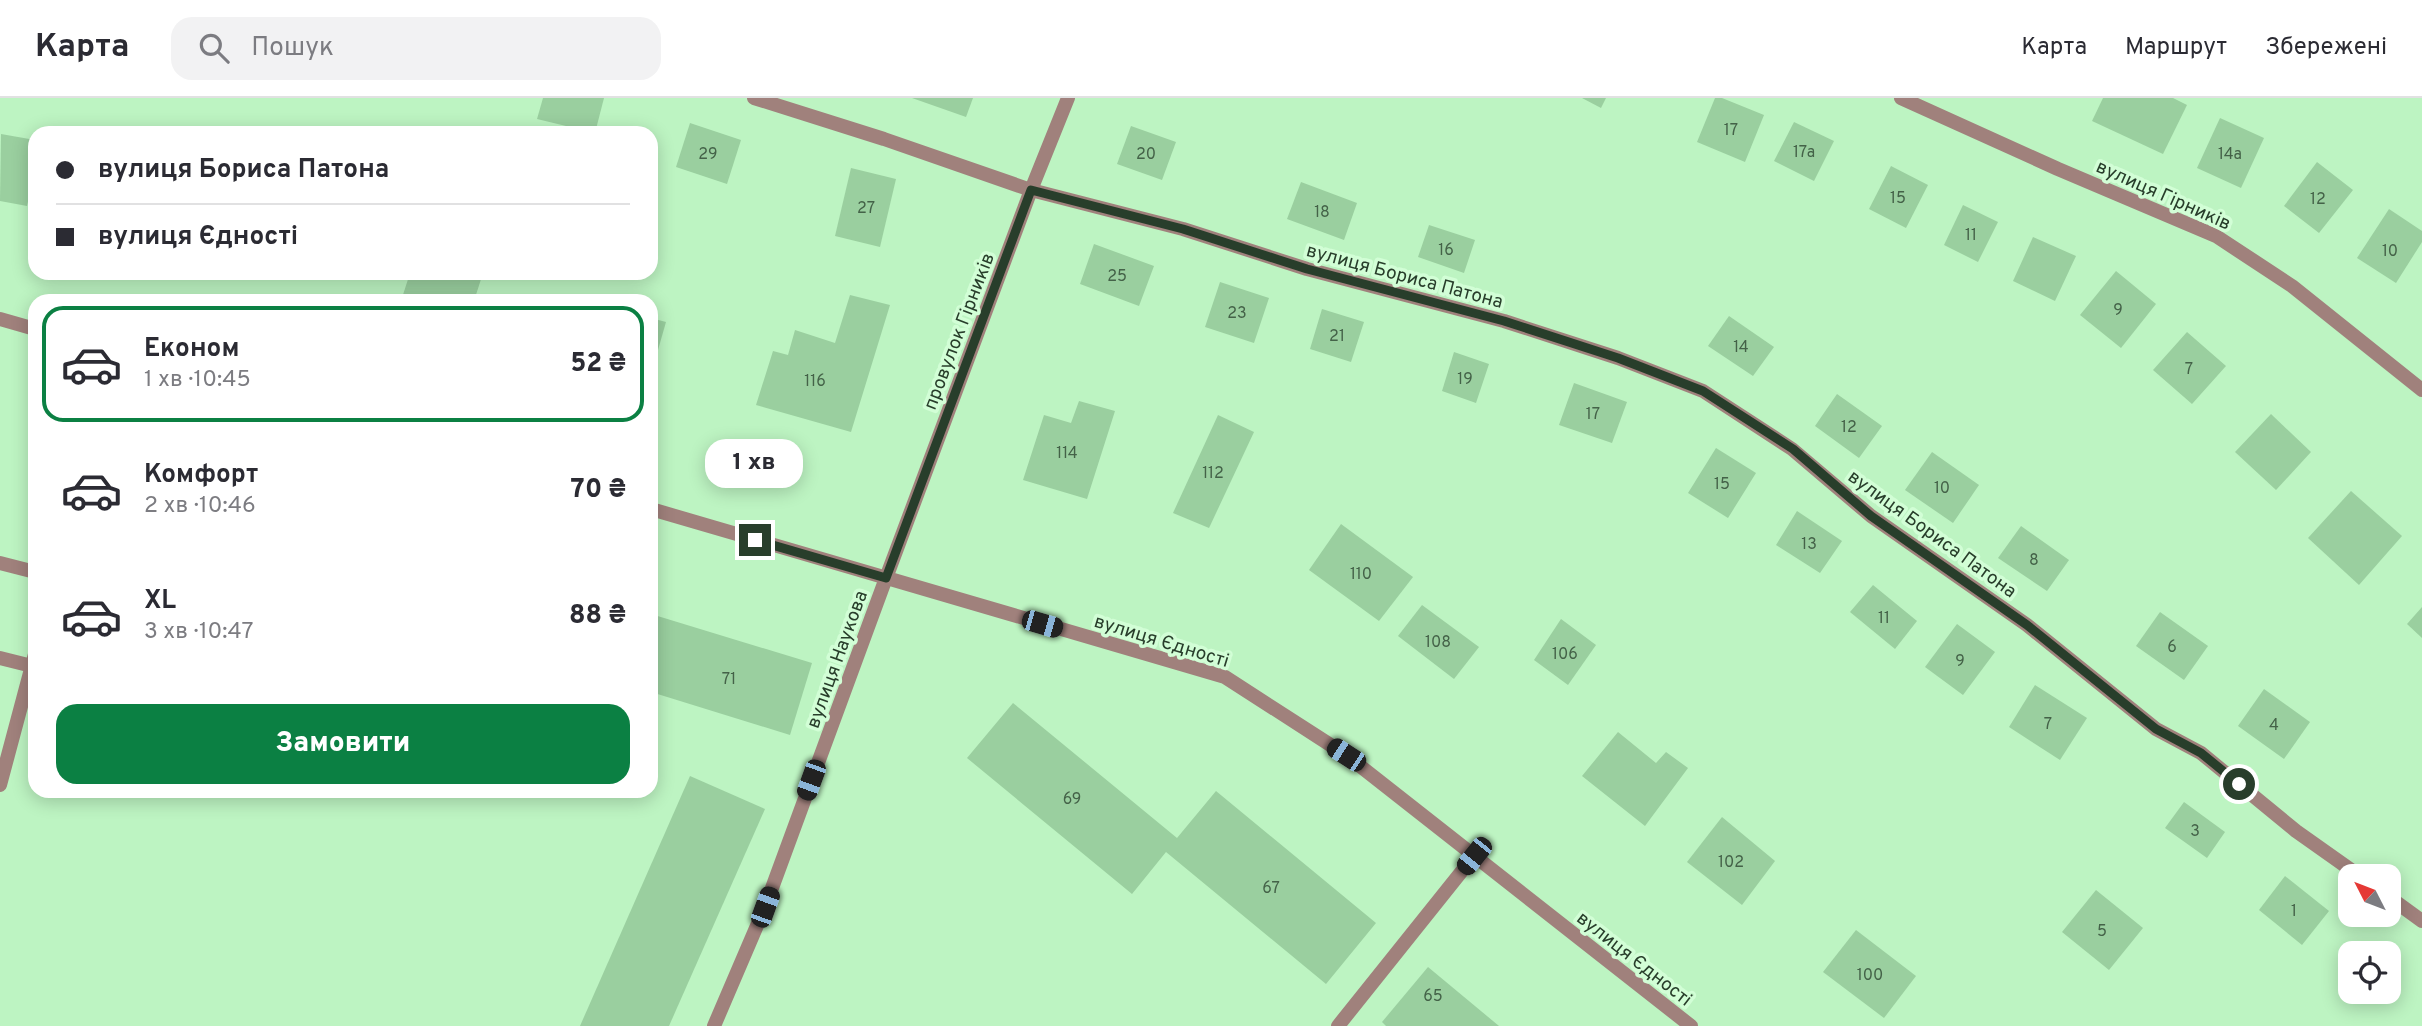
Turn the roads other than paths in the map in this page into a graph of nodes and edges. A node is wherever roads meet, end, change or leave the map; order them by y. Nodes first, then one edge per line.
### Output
1 (754, 98) edge
2 (1068, 98) edge
3 (1901, 98) edge
4 (1031, 190) junction
5 (0, 319) edge
6 (28, 327) edge
7 (2422, 390) edge
8 (658, 511) edge
9 (0, 563) edge
10 (28, 570) edge
11 (886, 578) junction
12 (0, 658) edge
13 (28, 660) edge
14 (28, 677) edge
15 (3, 762) edge
16 (0, 785) edge
17 (1474, 856) junction
18 (2343, 864) edge
19 (2401, 906) edge
20 (2422, 921) edge
21 (714, 1026) edge
22 (1338, 1026) edge
23 (1691, 1026) edge

1 - 4 street, вулиця Бориса Патона
2 - 4 street, провулок Гірників
3 - 7 street, вулиця Гірників
4 - 11 street, провулок Гірників
4 - 18 street, вулиця Бориса Патона
5 - 6 street
8 - 11 street, вулиця Єдності
9 - 10 street
11 - 17 street, вулиця Єдності
11 - 21 street, вулиця Наукова
12 - 13 street
14 - 15 street
15 - 16 street
17 - 22 street
17 - 23 street, вулиця Єдності
19 - 20 street

